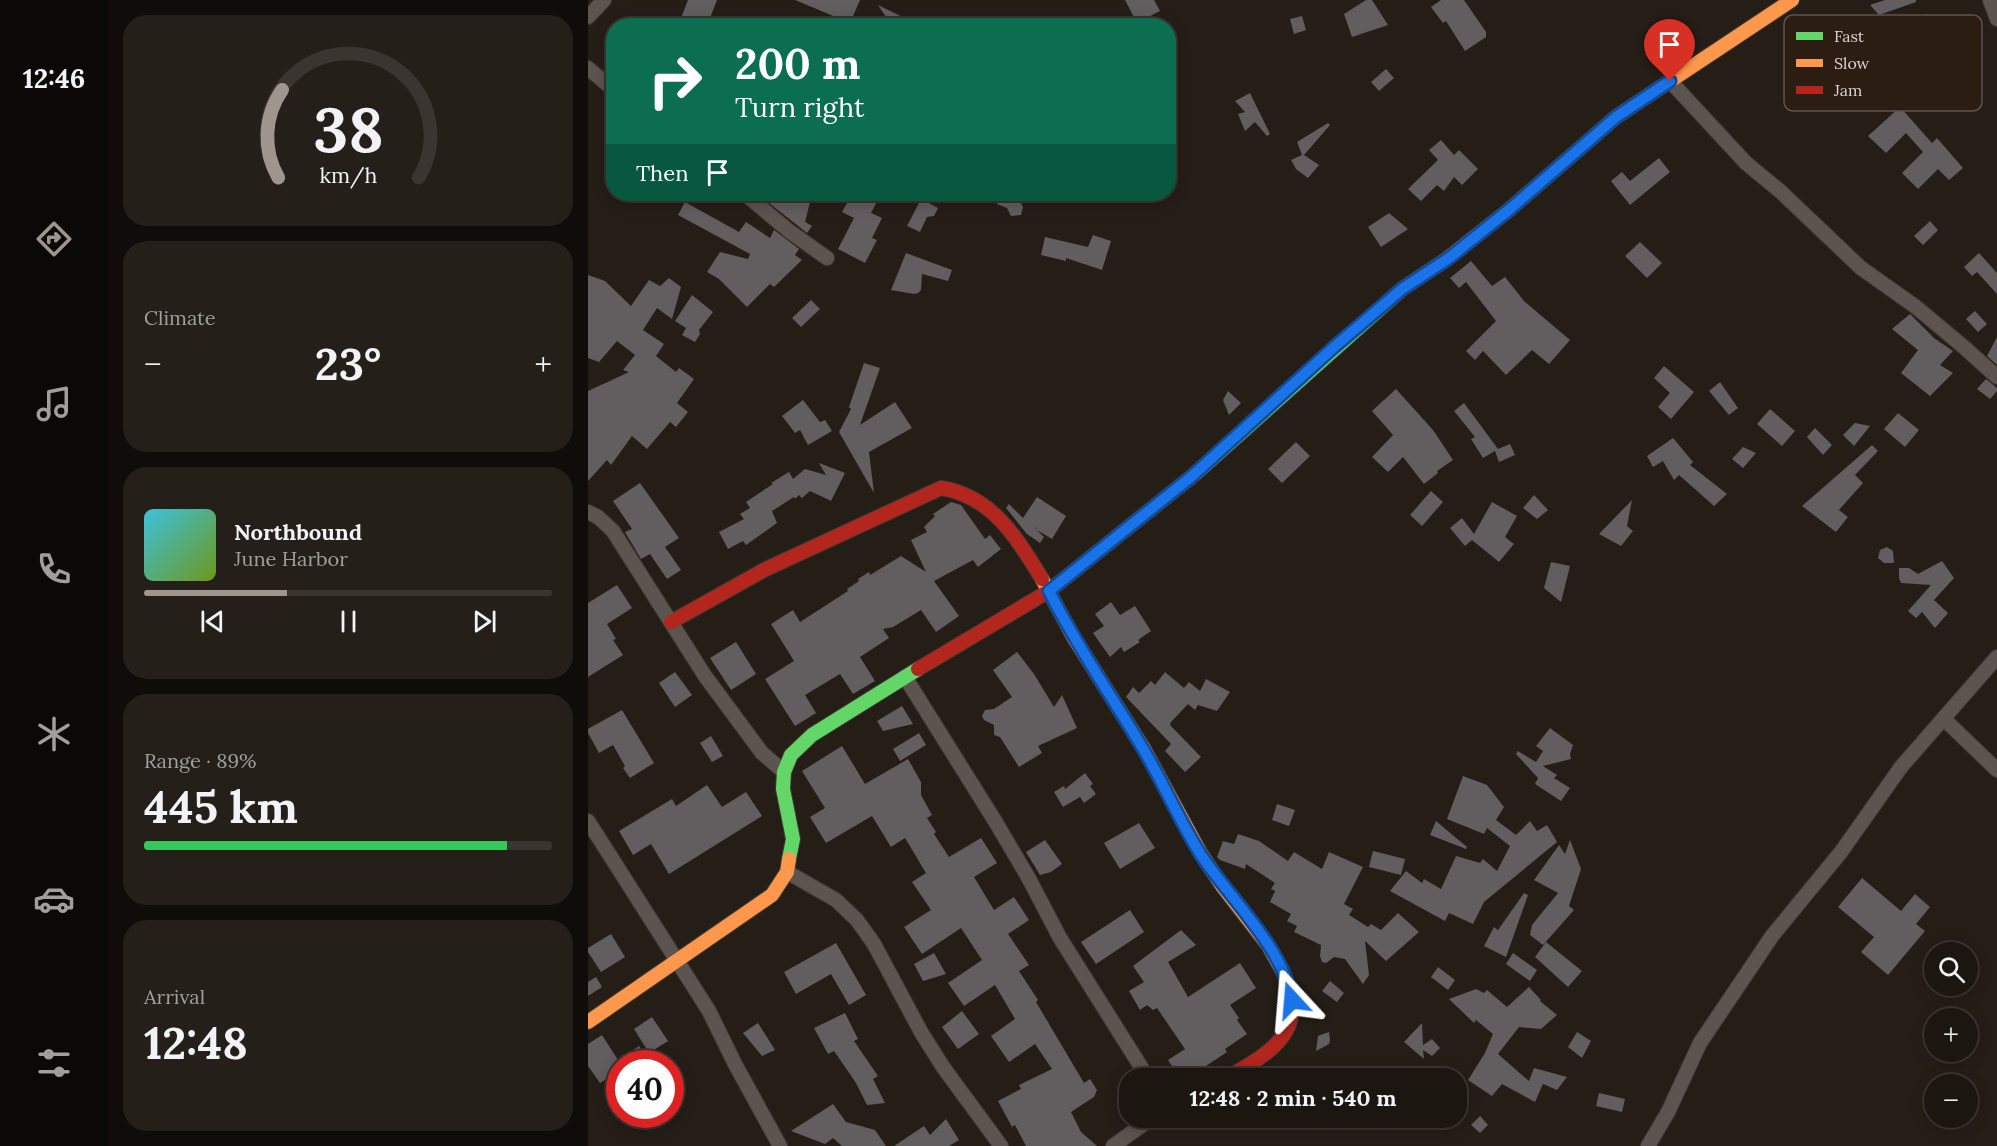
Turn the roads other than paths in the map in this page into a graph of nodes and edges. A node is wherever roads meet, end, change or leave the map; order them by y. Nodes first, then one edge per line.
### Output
1 (604, 0) edge
2 (1792, 0) edge
3 (1990, 0) edge
4 (588, 17) edge
5 (1997, 19) edge
6 (588, 68) edge
7 (1670, 81) junction
8 (606, 83) edge
9 (753, 201) edge
10 (826, 258) dead end
11 (1997, 377) edge
12 (588, 512) edge
13 (1049, 591) junction
14 (671, 622) junction
15 (1997, 657) edge
16 (904, 677) junction
17 (1944, 719) junction
18 (1997, 770) edge
19 (784, 772) junction
20 (588, 821) edge
21 (787, 872) junction
22 (678, 960) junction
23 (588, 1022) edge
24 (1142, 1068) edge
25 (1241, 1068) edge
26 (1138, 1128) edge
27 (780, 1146) edge
28 (1001, 1146) edge
29 (1113, 1146) edge
30 (1648, 1146) edge

1 - 4 street
2 - 7 street
3 - 5 street
6 - 8 street
7 - 11 street
7 - 13 street
9 - 10 street
12 - 14 street
13 - 14 street
13 - 16 street
13 - 25 street
14 - 19 street
15 - 17 street
16 - 19 street
16 - 24 street
17 - 18 street
17 - 30 street
19 - 21 street
20 - 22 street
21 - 22 street
21 - 28 street
22 - 23 street
22 - 27 street
26 - 29 street

